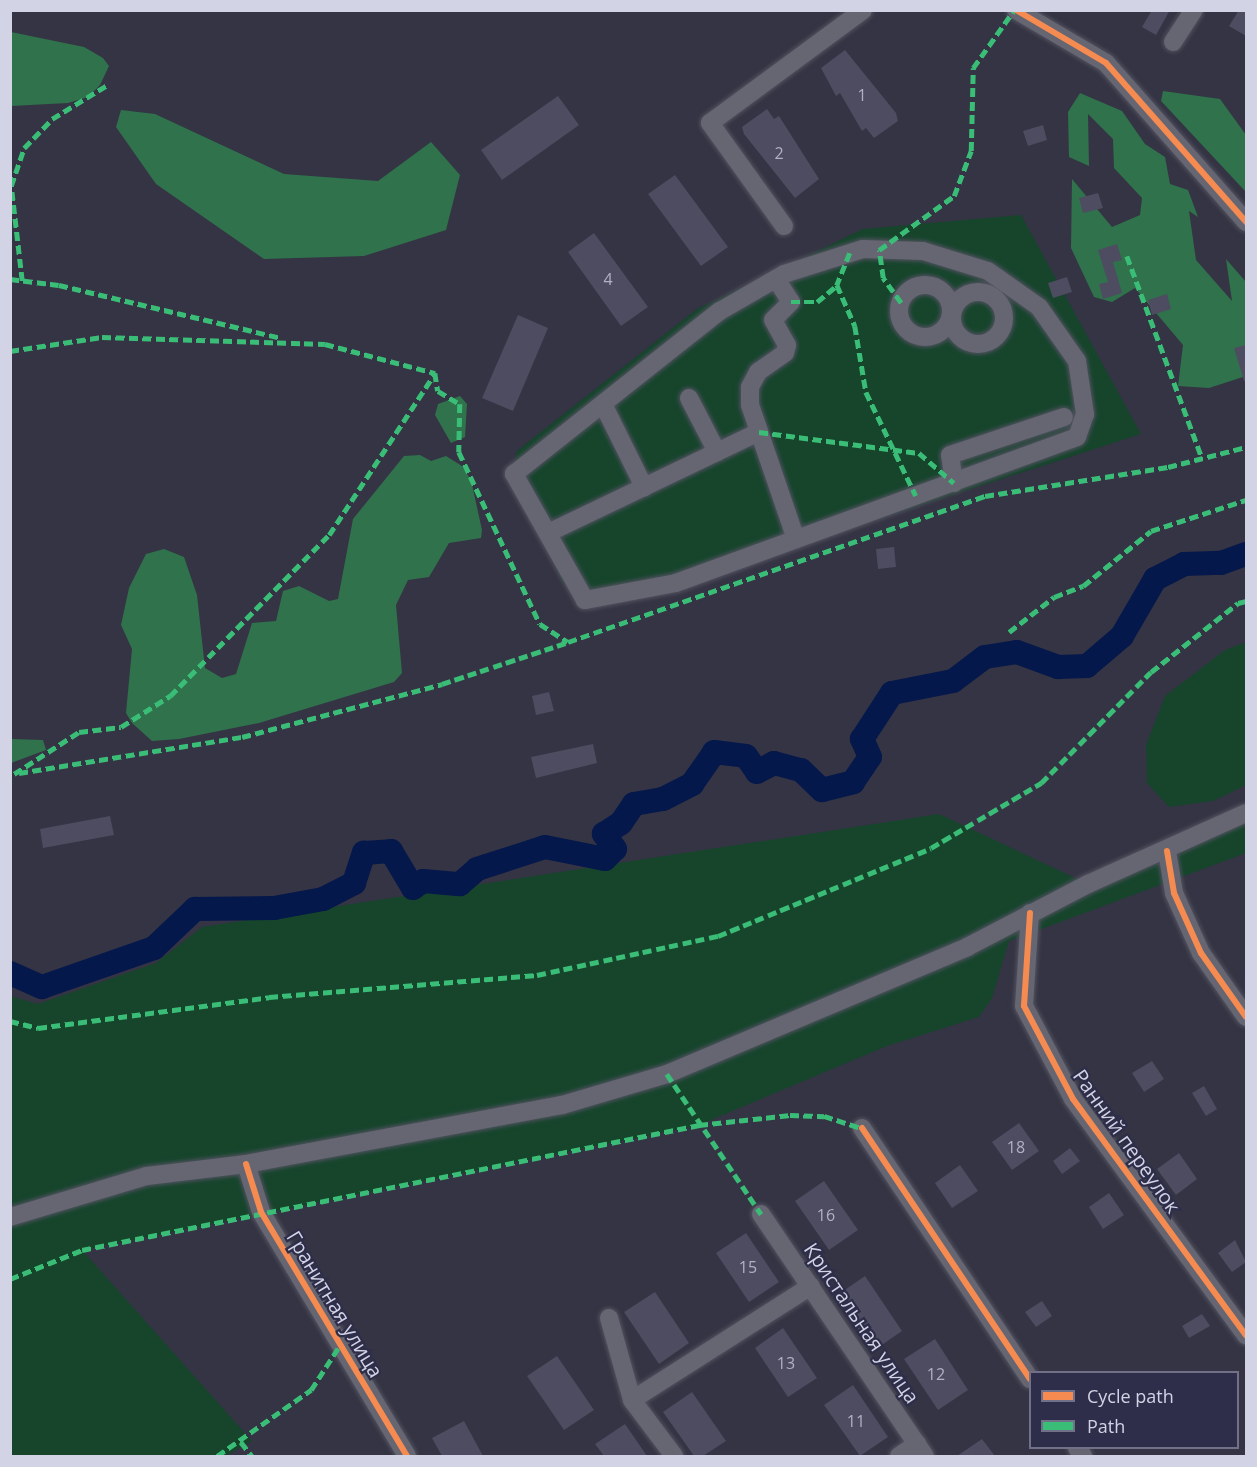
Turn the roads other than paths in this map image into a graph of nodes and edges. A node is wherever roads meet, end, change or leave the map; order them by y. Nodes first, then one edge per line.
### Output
1 (863, 10) edge
2 (1016, 10) edge
3 (1194, 10) edge
4 (1173, 42) dead end
5 (1246, 222) edge
6 (784, 226) dead end
7 (776, 279) junction
8 (689, 398) dead end
9 (603, 404) junction
10 (1064, 417) dead end
11 (759, 432) junction
12 (717, 452) junction
13 (954, 483) junction
14 (644, 487) junction
15 (548, 533) junction
16 (796, 539) junction
17 (1246, 813) edge
18 (1167, 851) junction
19 (1030, 913) junction
20 (1246, 1017) edge
21 (862, 1128) dead end
22 (246, 1164) junction
23 (761, 1214) dead end
24 (10, 1217) edge
25 (811, 1286) junction
26 (609, 1318) dead end
27 (1246, 1335) edge
28 (1029, 1378) edge
29 (632, 1400) junction
30 (921, 1450) edge
31 (407, 1456) edge
32 (674, 1456) edge
33 (898, 1456) edge

1 - 6 street
2 - 5 street
3 - 4 street
7 - 9 street
7 - 11 street
7 - 13 street
8 - 12 street
9 - 14 street
9 - 15 street
10 - 13 street
11 - 12 street
11 - 16 street
12 - 14 street
13 - 16 street
14 - 15 street
15 - 16 street
17 - 18 street
18 - 19 street
18 - 20 street
19 - 22 street
19 - 27 street, Ранний переулок
21 - 28 street
22 - 24 street
22 - 31 street, Гранитная улица
23 - 25 street, Кристальная улица
25 - 29 street
25 - 30 street, Кристальная улица
26 - 29 street
29 - 32 street
30 - 33 street

